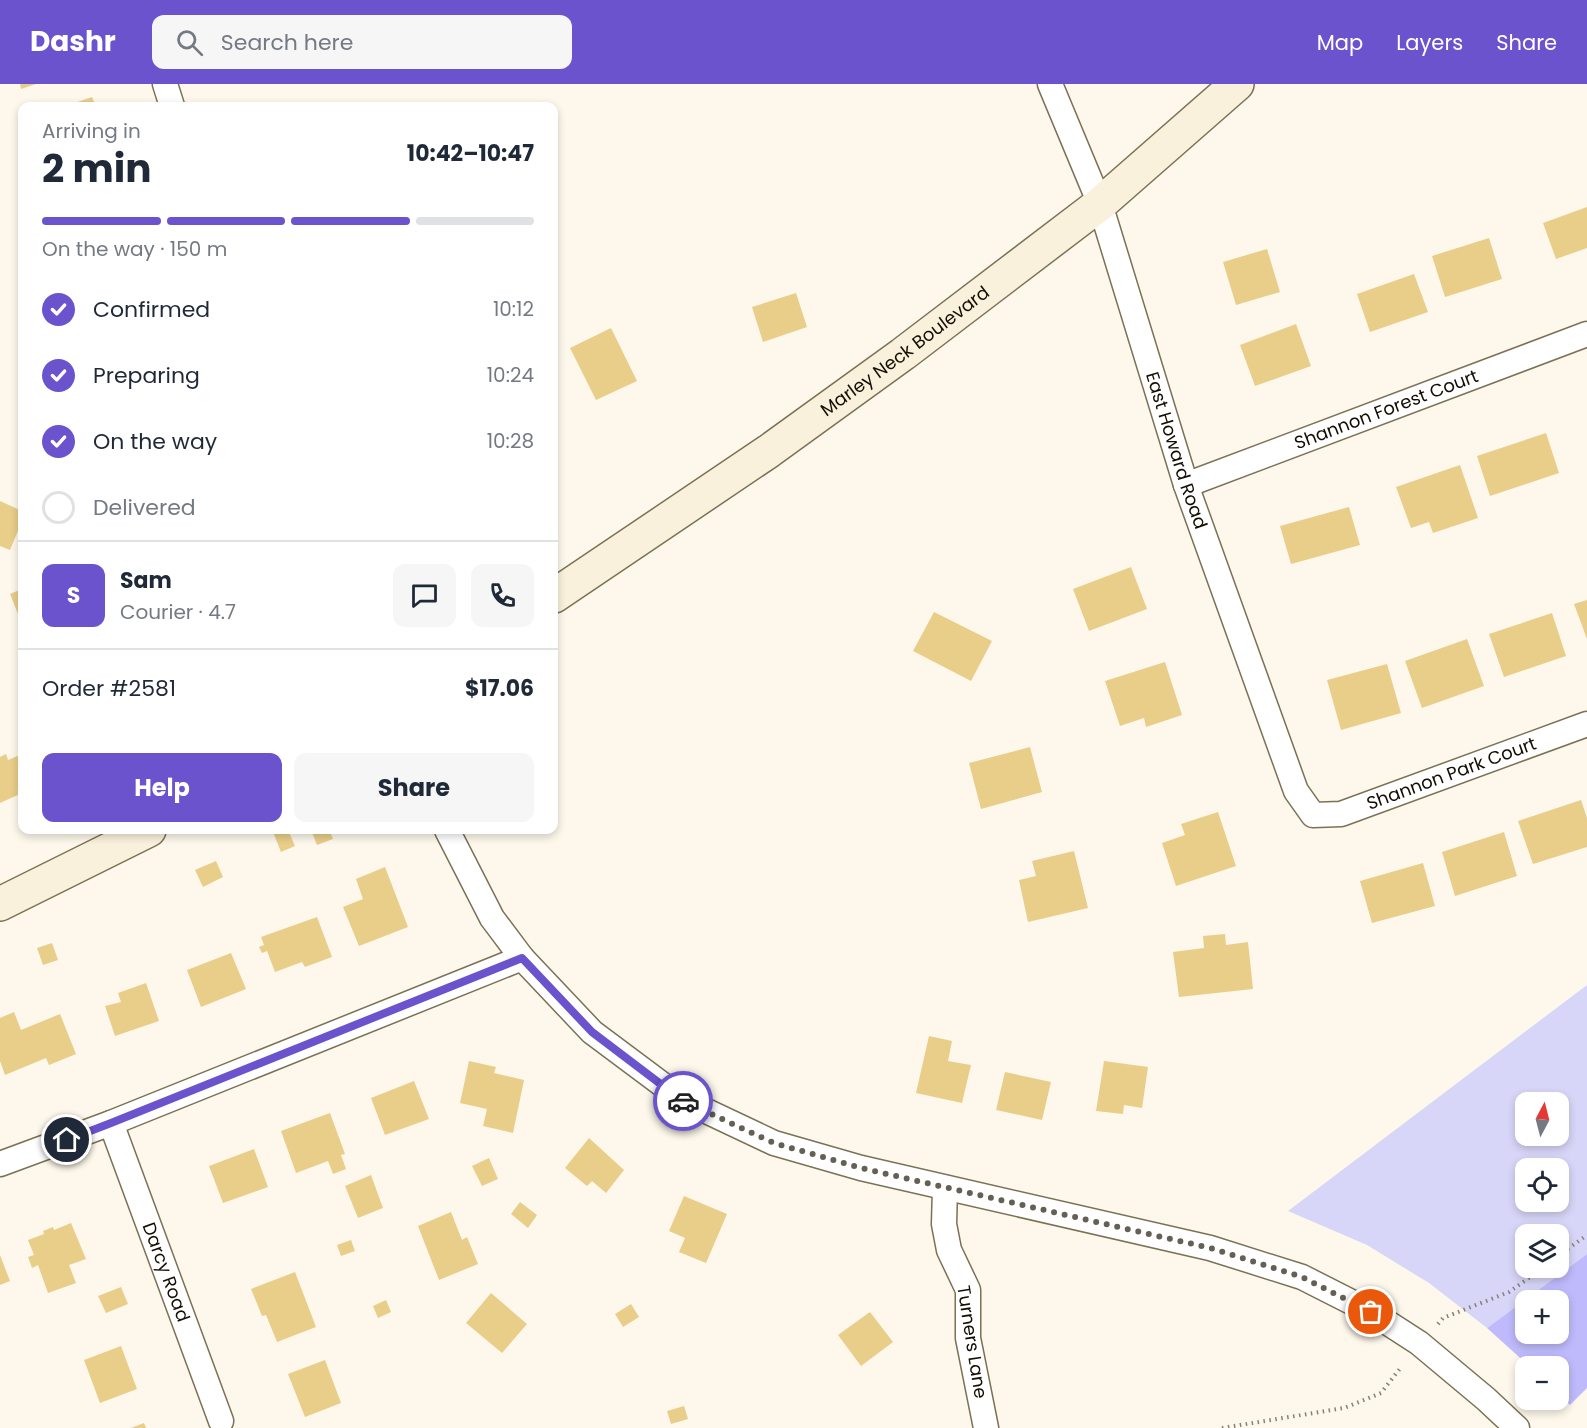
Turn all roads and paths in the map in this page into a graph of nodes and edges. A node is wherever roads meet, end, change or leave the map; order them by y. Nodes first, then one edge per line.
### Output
1 (165, 84) edge
2 (1050, 84) edge
3 (1237, 84) edge
4 (171, 102) edge
5 (1100, 204) junction
6 (1587, 334) edge
7 (1186, 485) junction
8 (558, 593) edge
9 (1587, 724) edge
10 (1313, 815) joint
11 (141, 834) edge
12 (449, 834) edge
13 (0, 904) edge
14 (522, 958) junction
15 (111, 1123) junction
16 (0, 1164) edge
17 (945, 1188) junction
18 (1587, 1235) edge
19 (1569, 1248) edge
20 (1529, 1278) edge
21 (1419, 1343) junction
22 (221, 1421) dead end
23 (986, 1428) edge
24 (1222, 1428) edge
25 (1517, 1428) edge

1 - 4 street
2 - 5 street, East Howard Road
3 - 5 main road, Marley Neck Boulevard
5 - 7 street, East Howard Road
5 - 8 main road, Marley Neck Boulevard
6 - 7 street, Shannon Forest Court
7 - 10 street, East Howard Road
9 - 10 street, Shannon Park Court
11 - 13 main road
12 - 14 street
14 - 15 street
14 - 17 street
15 - 16 street
15 - 22 street, Darcy Road
17 - 21 street
17 - 23 street, Turners Lane
18 - 19 path
20 - 21 path
21 - 24 path
21 - 25 street

